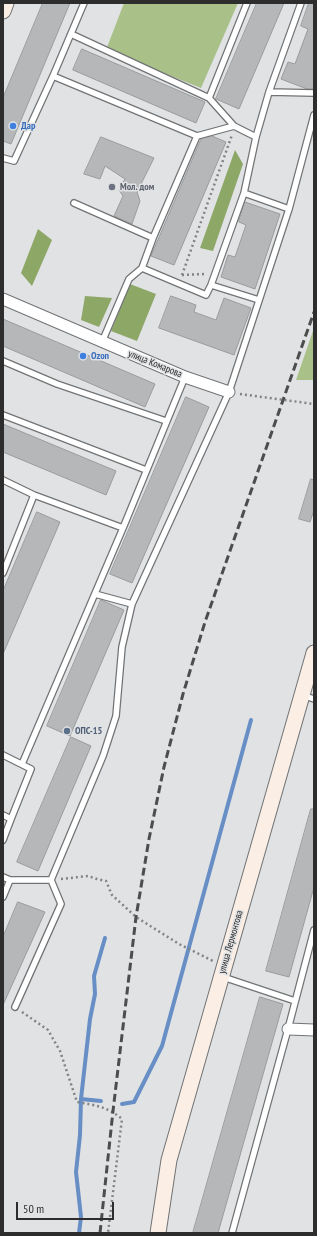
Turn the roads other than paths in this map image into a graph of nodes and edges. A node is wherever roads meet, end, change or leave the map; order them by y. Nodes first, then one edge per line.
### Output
1 (6, 3) edge
2 (84, 3) edge
3 (248, 3) edge
4 (301, 3) edge
5 (3, 11) edge
6 (70, 34) junction
7 (53, 76) junction
8 (269, 92) junction
9 (314, 93) edge
10 (209, 98) junction
11 (314, 115) edge
12 (234, 126) junction
13 (197, 136) junction
14 (256, 137) junction
15 (3, 158) edge
16 (244, 193) junction
17 (74, 203) dead end
18 (289, 209) junction
19 (153, 238) junction
20 (142, 268) junction
21 (211, 285) junction
22 (3, 299) edge
23 (259, 300) junction
24 (102, 342) junction
25 (3, 361) edge
26 (185, 377) junction
27 (229, 392) junction
28 (3, 415) edge
29 (166, 421) junction
30 (146, 470) junction
31 (3, 480) edge
32 (34, 495) junction
33 (123, 528) junction
34 (3, 573) edge
35 (95, 594) junction
36 (132, 604) junction
37 (314, 653) edge
38 (308, 697) edge
39 (3, 755) edge
40 (22, 764) junction
41 (3, 815) edge
42 (11, 819) junction
43 (3, 840) edge
44 (3, 878) edge
45 (10, 880) junction
46 (51, 880) junction
47 (3, 896) edge
48 (314, 930) edge
49 (222, 977) junction
50 (295, 1001) junction
51 (15, 1007) road end
52 (288, 1030) junction
53 (314, 1030) edge
54 (158, 1233) edge
55 (232, 1233) edge

1 - 5 main road
2 - 6 lane
3 - 10 lane
4 - 8 lane
6 - 7 lane
6 - 10 lane
7 - 13 lane
7 - 15 lane
8 - 9 lane
8 - 14 lane
10 - 12 lane
11 - 18 lane
12 - 13 lane
12 - 14 lane
13 - 19 lane
14 - 16 lane
16 - 18 lane
16 - 21 lane
17 - 19 lane
18 - 23 lane
19 - 20 lane
20 - 21 lane
20 - 24 lane
21 - 23 lane
22 - 24 street, улица Комарова
23 - 27 lane
24 - 26 street, улица Комарова
25 - 29 lane
26 - 27 street, улица Комарова
26 - 29 lane
27 - 36 lane
28 - 30 lane
29 - 30 lane
30 - 33 lane
31 - 32 lane
32 - 33 lane
32 - 34 lane
33 - 35 lane
35 - 36 lane
35 - 40 lane
36 - 46 lane
37 - 38 main road, улица Лермонтова
38 - 49 main road, улица Лермонтова
39 - 40 lane
40 - 42 lane
41 - 42 lane
42 - 43 lane
44 - 45 lane
45 - 46 lane
45 - 47 lane
46 - 51 lane
48 - 50 lane
49 - 50 lane
49 - 54 main road, улица Лермонтова
50 - 52 lane
52 - 53 street
52 - 55 lane

